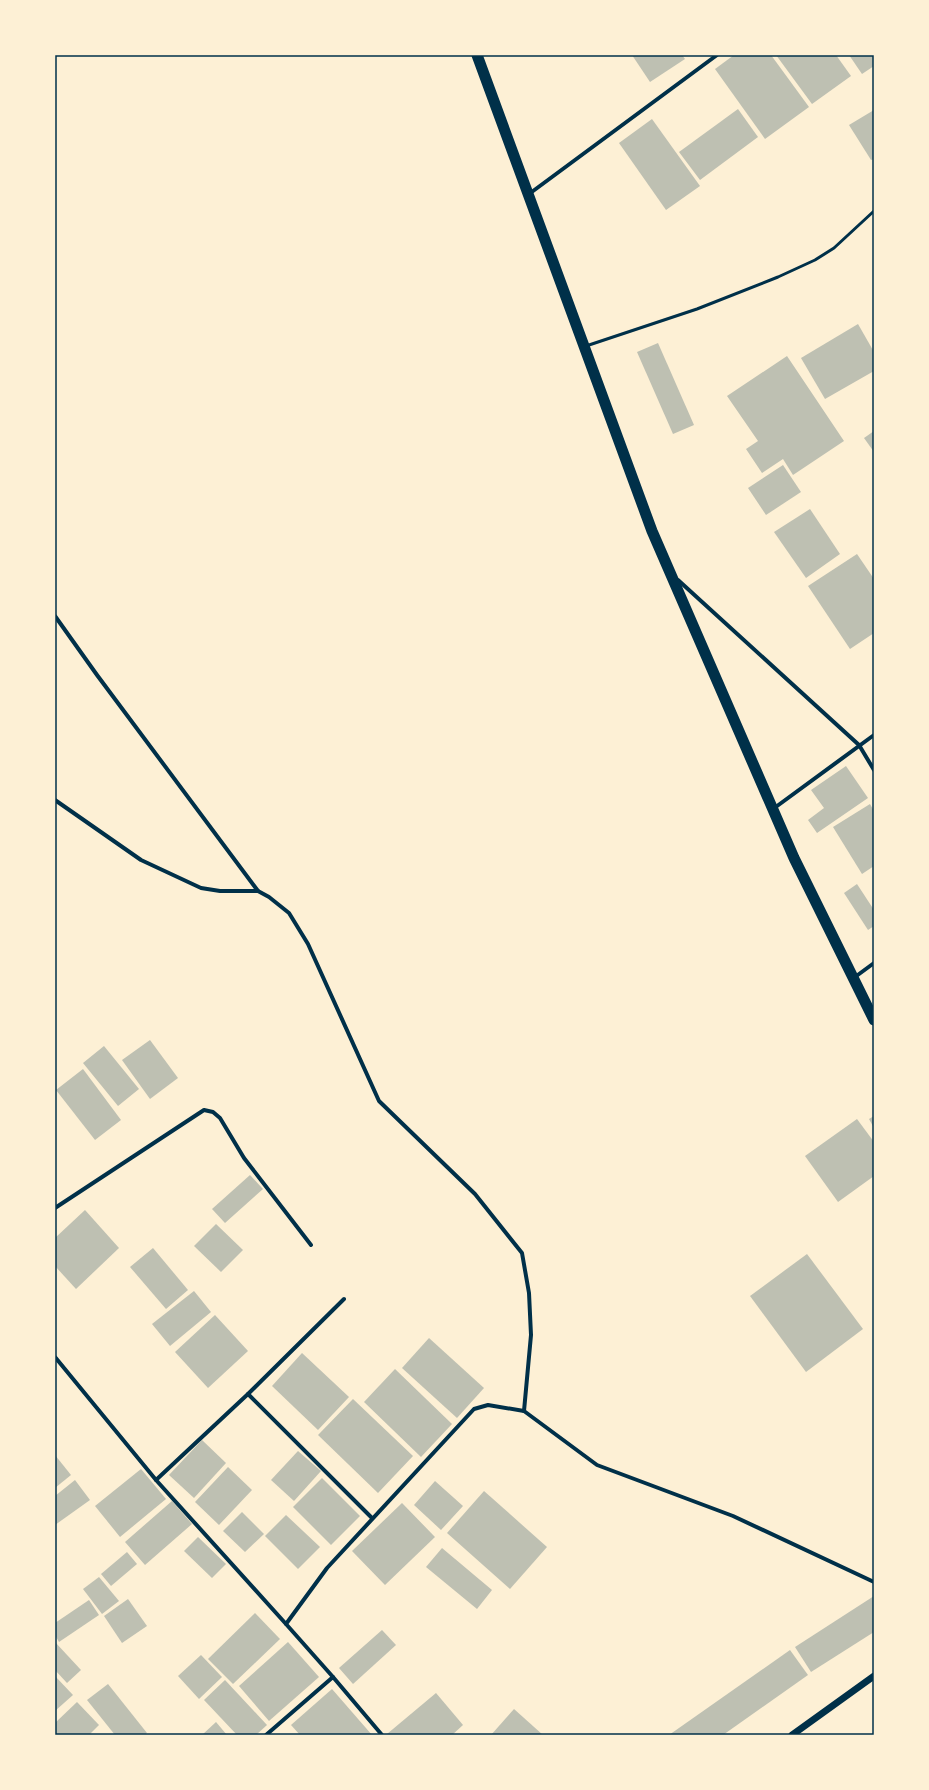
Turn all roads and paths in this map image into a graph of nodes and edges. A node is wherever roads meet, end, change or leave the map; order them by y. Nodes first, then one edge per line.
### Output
1 (477, 55) edge
2 (717, 55) edge
3 (528, 195) junction
4 (874, 211) edge
5 (585, 346) junction
6 (670, 573) junction
7 (55, 616) edge
8 (874, 734) edge
9 (859, 745) junction
10 (874, 770) edge
11 (55, 800) edge
12 (773, 809) junction
13 (258, 891) junction
14 (874, 963) edge
15 (854, 977) junction
16 (874, 1020) edge
17 (55, 1208) edge
18 (312, 1245) dead end
19 (344, 1299) dead end
20 (55, 1358) edge
21 (248, 1394) junction
22 (524, 1411) junction
23 (156, 1480) junction
24 (372, 1518) junction
25 (874, 1582) edge
26 (286, 1624) junction
27 (874, 1676) edge
28 (333, 1678) junction
29 (266, 1735) edge
30 (382, 1735) edge
31 (792, 1735) edge

1 - 3 highway
2 - 3 street
3 - 5 highway
4 - 5 lane
5 - 6 highway
6 - 9 street
6 - 12 highway
7 - 13 street
8 - 9 street
9 - 10 street
9 - 12 street
11 - 13 street
12 - 15 highway
13 - 22 street
14 - 15 street
15 - 16 highway
17 - 18 street
19 - 21 street
20 - 23 street
21 - 23 street
21 - 24 street
22 - 24 street
22 - 25 street
23 - 26 street
24 - 26 street
26 - 28 street
27 - 31 street
28 - 29 street
28 - 30 street

